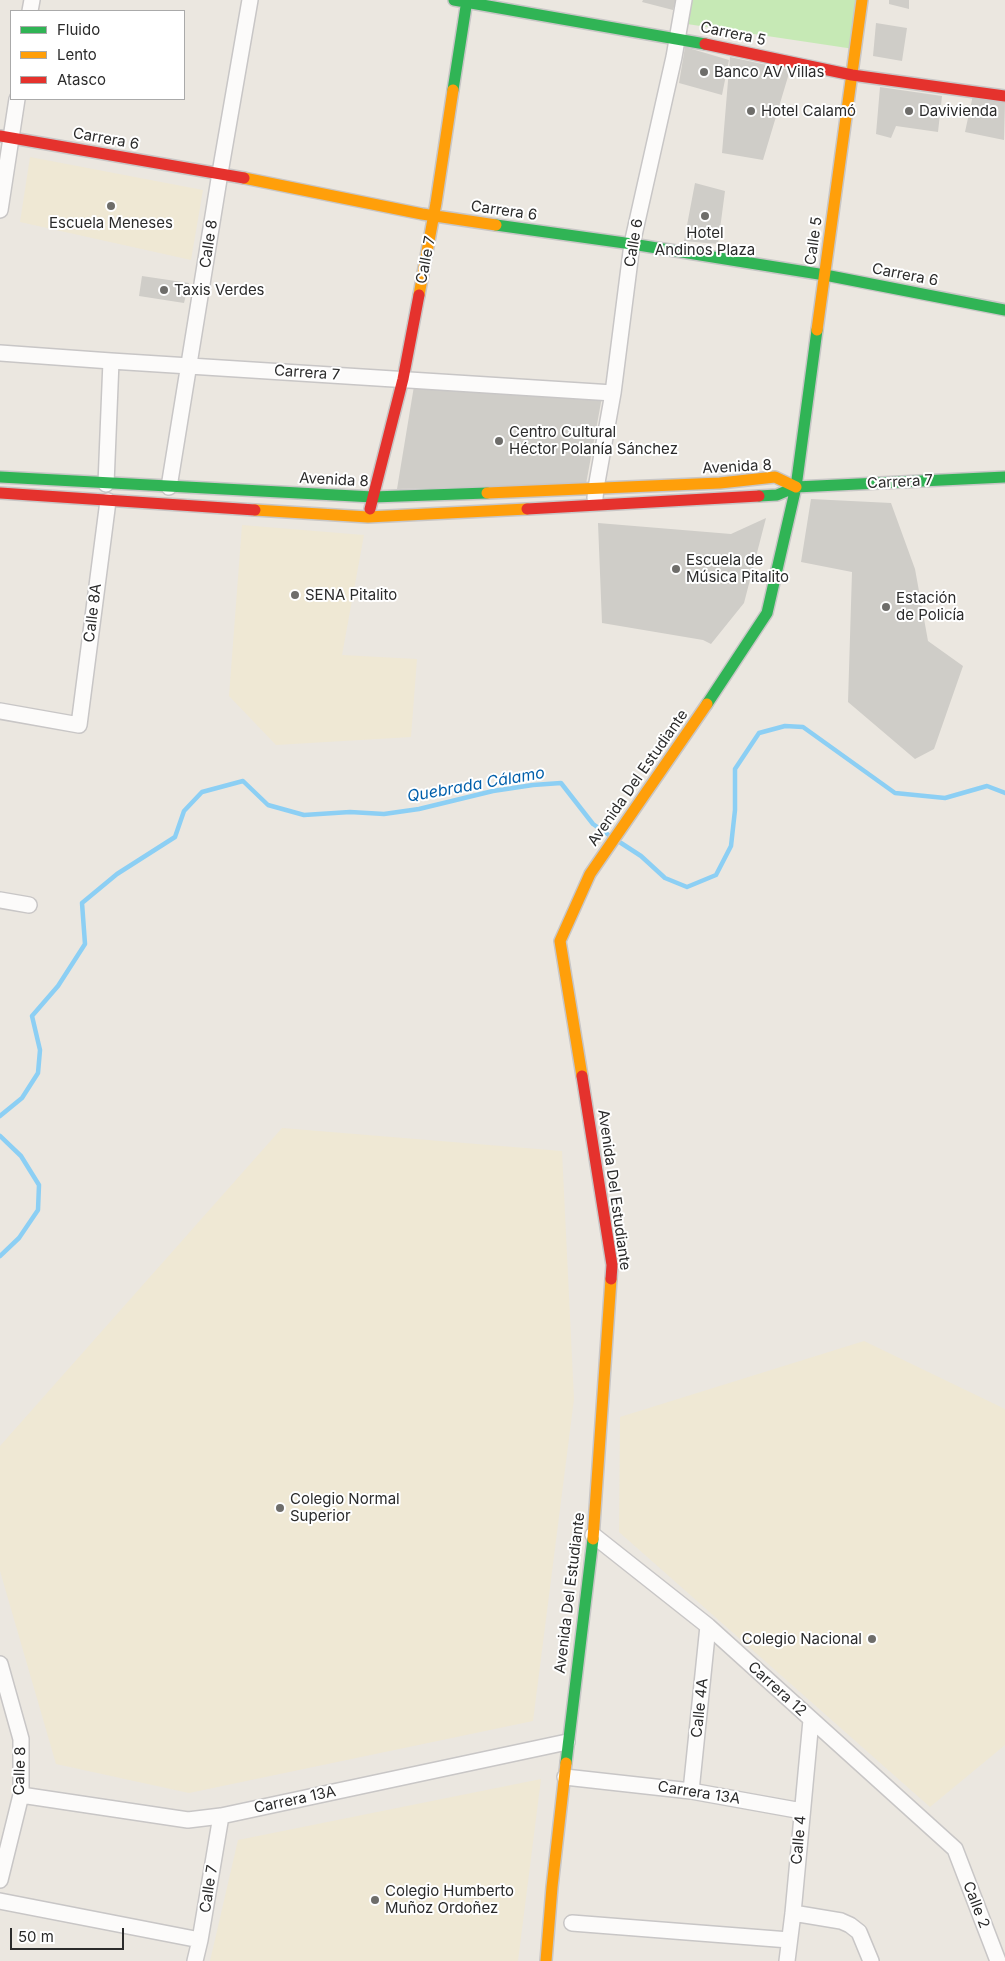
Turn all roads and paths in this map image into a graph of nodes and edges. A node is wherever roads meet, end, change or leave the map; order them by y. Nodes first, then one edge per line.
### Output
1 (250, 0) edge
2 (454, 0) edge
3 (684, 0) edge
4 (862, 0) edge
5 (467, 1) edge
6 (678, 38) junction
7 (852, 75) junction
8 (1005, 96) edge
9 (17, 100) edge
10 (6, 137) edge
11 (220, 173) junction
12 (0, 210) edge
13 (434, 216) junction
14 (632, 244) junction
15 (825, 275) junction
16 (1005, 310) edge
17 (0, 353) edge
18 (111, 362) junction
19 (189, 366) junction
20 (403, 380) junction
21 (613, 393) junction
22 (1004, 474) edge
23 (0, 477) edge
24 (106, 484) junction
25 (169, 487) junction
26 (796, 487) junction
27 (596, 488) junction
28 (0, 493) edge
29 (372, 497) junction
30 (108, 501) junction
31 (595, 505) junction
32 (368, 517) junction
33 (0, 710) edge
34 (0, 900) edge
35 (29, 905) dead end
36 (593, 1535) junction
37 (708, 1626) junction
38 (0, 1664) edge
39 (3, 1684) edge
40 (811, 1720) junction
41 (567, 1742) junction
42 (565, 1777) junction
43 (691, 1791) junction
44 (21, 1795) junction
45 (802, 1811) junction
46 (221, 1816) junction
47 (955, 1850) joint
48 (0, 1880) edge
49 (0, 1901) edge
50 (793, 1913) junction
51 (572, 1923) dead end
52 (200, 1940) junction
53 (789, 1940) junction
54 (195, 1961) edge
55 (546, 1961) edge
56 (786, 1961) edge
57 (871, 1961) edge
58 (998, 1961) edge

1 - 11 street, Calle 8
2 - 5 main road, Carrera 5
3 - 6 street, Calle 6
4 - 7 main road, Calle 5
5 - 6 main road, Carrera 5
5 - 13 main road, Calle 7
6 - 7 main road, Carrera 5
6 - 14 street, Calle 6
7 - 8 main road, Carrera 5
7 - 15 main road, Calle 5
9 - 10 street
10 - 11 main road, Carrera 6
10 - 12 street
11 - 13 main road, Carrera 6
11 - 19 street, Calle 8
13 - 14 main road, Carrera 6
13 - 20 main road, Calle 7
14 - 15 main road, Carrera 6
14 - 21 street, Calle 6
15 - 16 main road, Carrera 6
15 - 26 main road, Calle 5
17 - 18 street, Carrera 7
18 - 19 street, Carrera 7
18 - 24 street
19 - 20 street, Carrera 7
19 - 25 street, Calle 8
20 - 21 street, Carrera 7
20 - 29 main road, Calle 7
21 - 27 street, Calle 6
22 - 26 main road, Carrera 7
23 - 24 main road, Avenida 8
24 - 25 main road, Avenida 8
25 - 29 main road, Avenida 8
26 - 27 main road, Avenida 8
26 - 31 main road, Avenida 8
26 - 36 main road, Avenida Del Estudiante
27 - 29 main road, Avenida 8
27 - 31 street, Calle 6
28 - 30 main road, Avenida 8
29 - 32 main road, Calle 7
30 - 32 main road, Avenida 8
30 - 33 street, Calle 8A
31 - 32 main road, Avenida 8
34 - 35 street
36 - 37 street, Carrera 12
36 - 41 main road, Avenida Del Estudiante
37 - 40 street, Carrera 12
37 - 43 street, Calle 4A
38 - 39 street, Calle 8
39 - 44 street, Calle 8
40 - 45 street, Calle 4
40 - 47 street, Carrera 12
41 - 42 main road, Avenida Del Estudiante
41 - 46 street, Carrera 13A
42 - 43 street, Carrera 13A
42 - 55 main road, Avenida Del Estudiante
43 - 45 street, Carrera 13A
44 - 46 street, Carrera 13A
44 - 48 street, Calle 8
45 - 50 street, Calle 4
46 - 52 street, Calle 7
47 - 58 street, Calle 2
49 - 52 street
50 - 53 street, Calle 4
50 - 57 street
51 - 53 street
52 - 54 street, Calle 7
53 - 56 street, Calle 4

